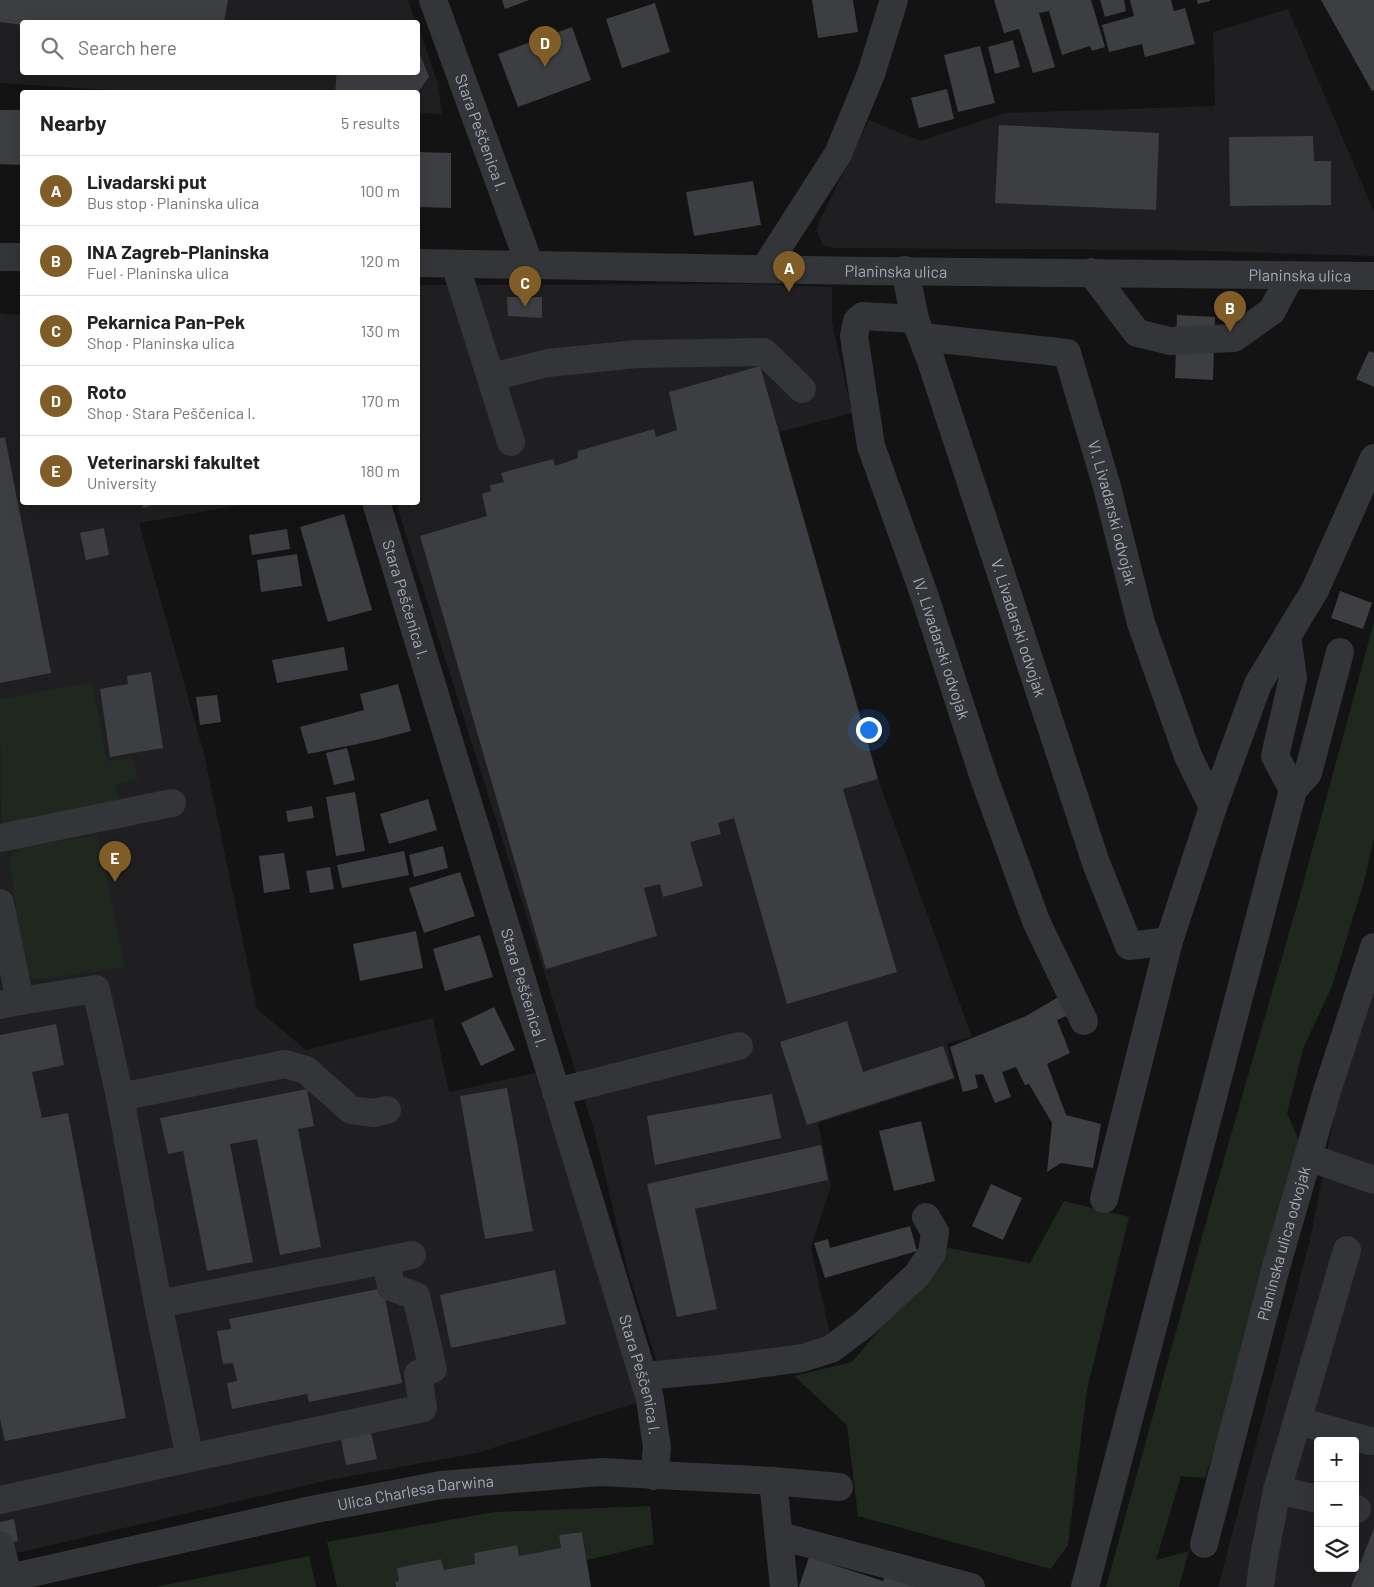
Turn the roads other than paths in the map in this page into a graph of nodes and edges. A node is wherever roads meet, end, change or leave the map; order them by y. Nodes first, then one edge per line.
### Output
1 (432, 0) edge
2 (894, 0) edge
3 (0, 257) edge
4 (20, 257) edge
5 (420, 263) edge
6 (455, 264) junction
7 (530, 266) junction
8 (765, 268) junction
9 (905, 270) junction
10 (1091, 272) junction
11 (1291, 275) junction
12 (1374, 276) edge
13 (919, 328) junction
14 (491, 377) junction
15 (802, 389) dead end
16 (511, 442) dead end
17 (1374, 458) edge
18 (377, 505) edge
19 (1286, 636) junction
20 (1340, 652) dead end
21 (1294, 790) junction
22 (172, 803) dead end
23 (1213, 807) junction
24 (0, 838) edge
25 (0, 902) edge
26 (1168, 941) junction
27 (1374, 947) edge
28 (10, 1003) edge
29 (1084, 1021) dead end
30 (739, 1046) dead end
31 (556, 1092) junction
32 (120, 1097) junction
33 (387, 1110) dead end
34 (1308, 1156) junction
35 (1374, 1180) edge
36 (1104, 1199) dead end
37 (926, 1216) dead end
38 (1347, 1250) dead end
39 (158, 1304) junction
40 (644, 1376) junction
41 (1298, 1421) junction
42 (1370, 1441) dead end
43 (190, 1458) junction
44 (654, 1476) junction
45 (773, 1482) junction
46 (839, 1487) dead end
47 (1277, 1490) junction
48 (1314, 1499) edge
49 (0, 1500) edge
50 (780, 1536) junction
51 (1204, 1544) dead end
52 (0, 1545) edge
53 (4, 1580) edge
54 (784, 1587) edge
55 (971, 1587) edge
56 (1085, 1587) edge
57 (1260, 1587) edge

1 - 7 street, Stara Peščenica I.
2 - 8 street
3 - 4 street
5 - 6 street, Planinska ulica
6 - 7 street, Planinska ulica
6 - 14 street
7 - 8 street, Planinska ulica
8 - 9 street, Planinska ulica
9 - 10 street, Planinska ulica
9 - 13 street, V. Livadarski odvojak
10 - 11 street, Planinska ulica
10 - 11 street
11 - 12 street, Planinska ulica
13 - 23 street, VI. Livadarski odvojak
13 - 26 street, V. Livadarski odvojak
13 - 29 street, IV. Livadarski odvojak
14 - 15 street
14 - 16 street
17 - 19 street
18 - 31 street, Stara Peščenica I.
19 - 21 street
19 - 23 street
20 - 21 street
21 - 56 street
22 - 24 street
23 - 26 street
25 - 28 street
26 - 36 street
27 - 34 street, Planinska ulica odvojak
28 - 32 street
30 - 31 street
31 - 40 street, Stara Peščenica I.
32 - 33 street
32 - 39 street
34 - 35 street
34 - 51 street, Planinska ulica odvojak
37 - 40 street
38 - 41 street
39 - 43 street
39 - 43 street
40 - 44 street, Stara Peščenica I.
41 - 42 street
41 - 47 street
43 - 49 street
44 - 45 street, Ulica Charlesa Darwina
44 - 53 street, Ulica Charlesa Darwina
45 - 46 street, Ulica Charlesa Darwina
45 - 50 street
47 - 48 street
47 - 57 street
50 - 54 street
50 - 55 street
52 - 53 street

